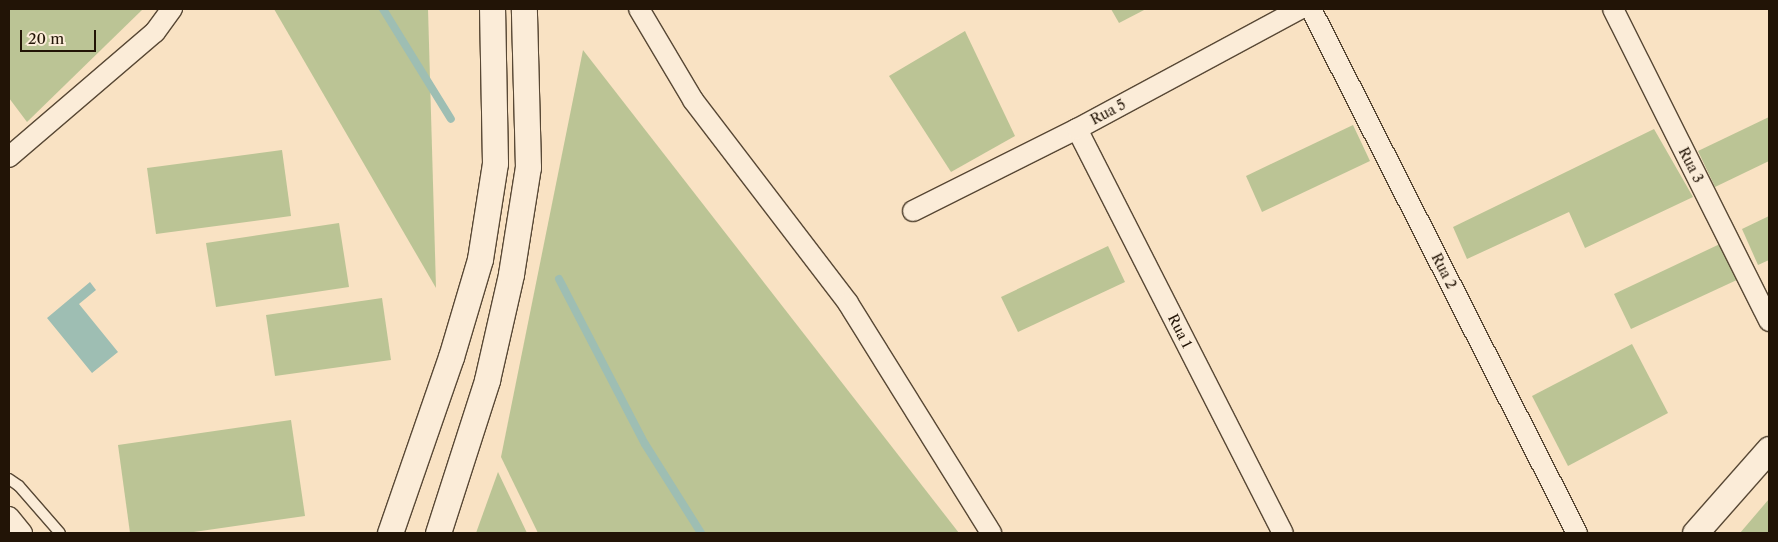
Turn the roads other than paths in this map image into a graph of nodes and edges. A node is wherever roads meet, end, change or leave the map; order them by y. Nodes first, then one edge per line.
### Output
1 (172, 9) edge
2 (492, 9) edge
3 (524, 9) edge
4 (639, 9) edge
5 (1300, 9) edge
6 (1311, 9) edge
7 (1613, 9) edge
8 (1077, 129) junction
9 (9, 157) edge
10 (495, 163) junction
11 (528, 167) junction
12 (914, 211) dead end
13 (1769, 321) edge
14 (1769, 449) edge
15 (9, 479) edge
16 (9, 518) edge
17 (22, 533) edge
18 (60, 533) edge
19 (390, 533) edge
20 (438, 533) edge
21 (991, 533) edge
22 (1283, 533) edge
23 (1577, 533) edge
24 (1695, 533) edge

1 - 9 street
2 - 10 street
3 - 11 street
4 - 21 street
5 - 8 street, Rua 5
6 - 23 street, Rua 2
7 - 13 street, Rua 3
8 - 12 street, Rua 5
8 - 22 street, Rua 1
10 - 11 street
10 - 19 street
11 - 20 street
14 - 24 street
15 - 18 lane
16 - 17 street

